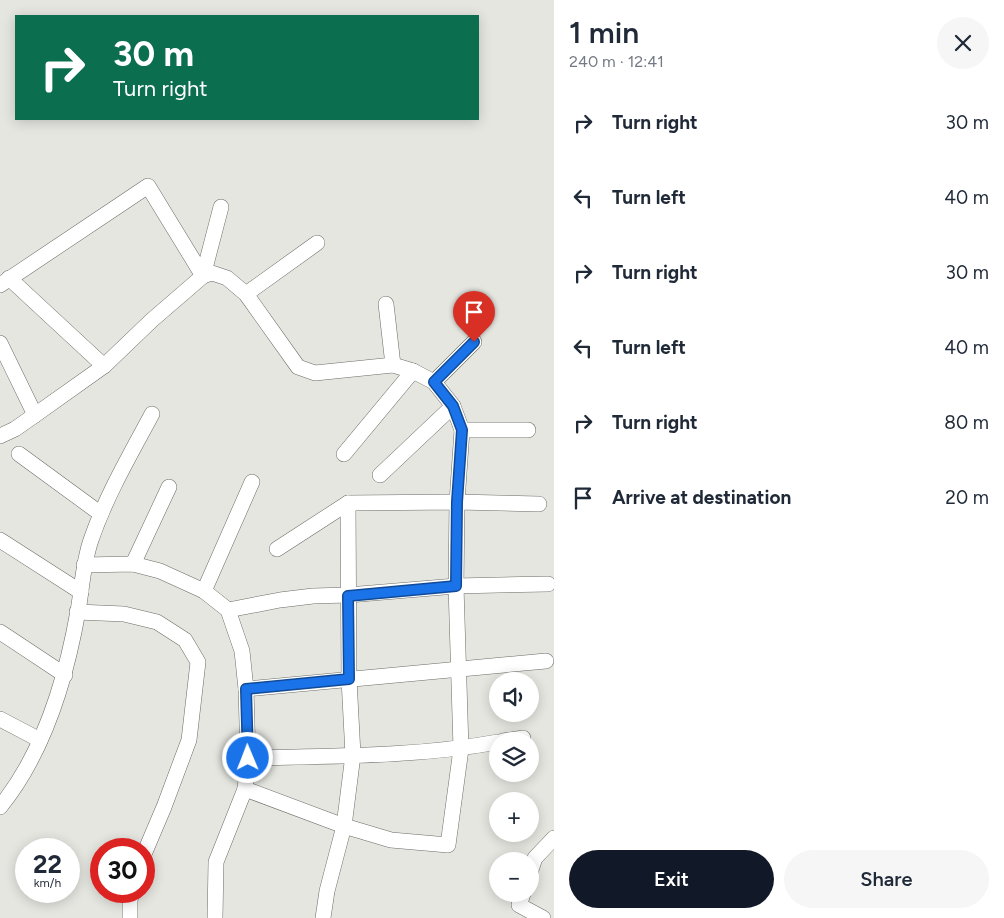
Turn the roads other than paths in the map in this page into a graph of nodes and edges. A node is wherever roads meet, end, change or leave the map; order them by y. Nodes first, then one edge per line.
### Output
1 (221, 207) dead end
2 (317, 243) dead end
3 (203, 276) junction
4 (5, 282) edge
5 (246, 294) junction
6 (386, 304) dead end
7 (474, 342) dead end
8 (0, 343) edge
9 (393, 365) junction
10 (104, 366) junction
11 (413, 371) junction
12 (434, 382) junction
13 (453, 406) junction
14 (152, 414) dead end
15 (36, 415) junction
16 (462, 430) junction
17 (528, 430) dead end
18 (0, 436) edge
19 (19, 454) dead end
20 (344, 454) dead end
21 (380, 475) dead end
22 (252, 482) dead end
23 (169, 487) dead end
24 (457, 502) junction
25 (348, 503) junction
26 (538, 504) dead end
27 (102, 514) junction
28 (0, 540) edge
29 (277, 549) dead end
30 (133, 564) junction
31 (84, 565) junction
32 (548, 584) dead end
33 (456, 586) junction
34 (204, 591) junction
35 (80, 592) junction
36 (348, 596) junction
37 (228, 610) junction
38 (78, 612) junction
39 (0, 632) edge
40 (546, 661) dead end
41 (460, 670) junction
42 (65, 675) junction
43 (349, 679) junction
44 (246, 689) junction
45 (0, 720) edge
46 (40, 740) junction
47 (489, 743) edge
48 (461, 748) junction
49 (354, 755) junction
50 (248, 758) junction
51 (245, 788) junction
52 (0, 807) edge
53 (344, 826) junction
54 (151, 838) edge
55 (554, 838) edge
56 (539, 854) edge
57 (520, 902) edge
58 (130, 903) edge
59 (130, 918) edge
60 (215, 918) edge
61 (323, 918) edge
62 (542, 918) edge

1 - 3 street
2 - 5 street
3 - 4 street
3 - 5 street
3 - 10 street
4 - 10 street
5 - 9 street
6 - 9 street
7 - 12 street
8 - 15 street
9 - 11 street
10 - 15 street
11 - 12 street
11 - 20 street
12 - 13 street
13 - 16 street
13 - 21 street
14 - 27 street
15 - 18 street
16 - 17 street
16 - 24 street
19 - 27 street
22 - 34 street
23 - 30 street
24 - 25 street
24 - 26 street
24 - 33 street
25 - 29 street
25 - 36 street
27 - 31 street
28 - 35 street
30 - 31 street
30 - 34 street
31 - 35 street
32 - 33 street
33 - 36 street
33 - 41 street
34 - 37 street
35 - 38 street
36 - 37 street
36 - 43 street
37 - 44 street
38 - 42 street
38 - 54 street
39 - 42 street
40 - 41 street
41 - 43 street
41 - 48 street
42 - 46 street
43 - 44 street
43 - 49 street
44 - 50 street
45 - 46 street
46 - 52 street
47 - 48 street
48 - 49 street
48 - 53 street
49 - 50 street
49 - 53 street
50 - 51 street
51 - 53 street
51 - 60 street
53 - 61 street
55 - 56 street
57 - 62 street
58 - 59 street

